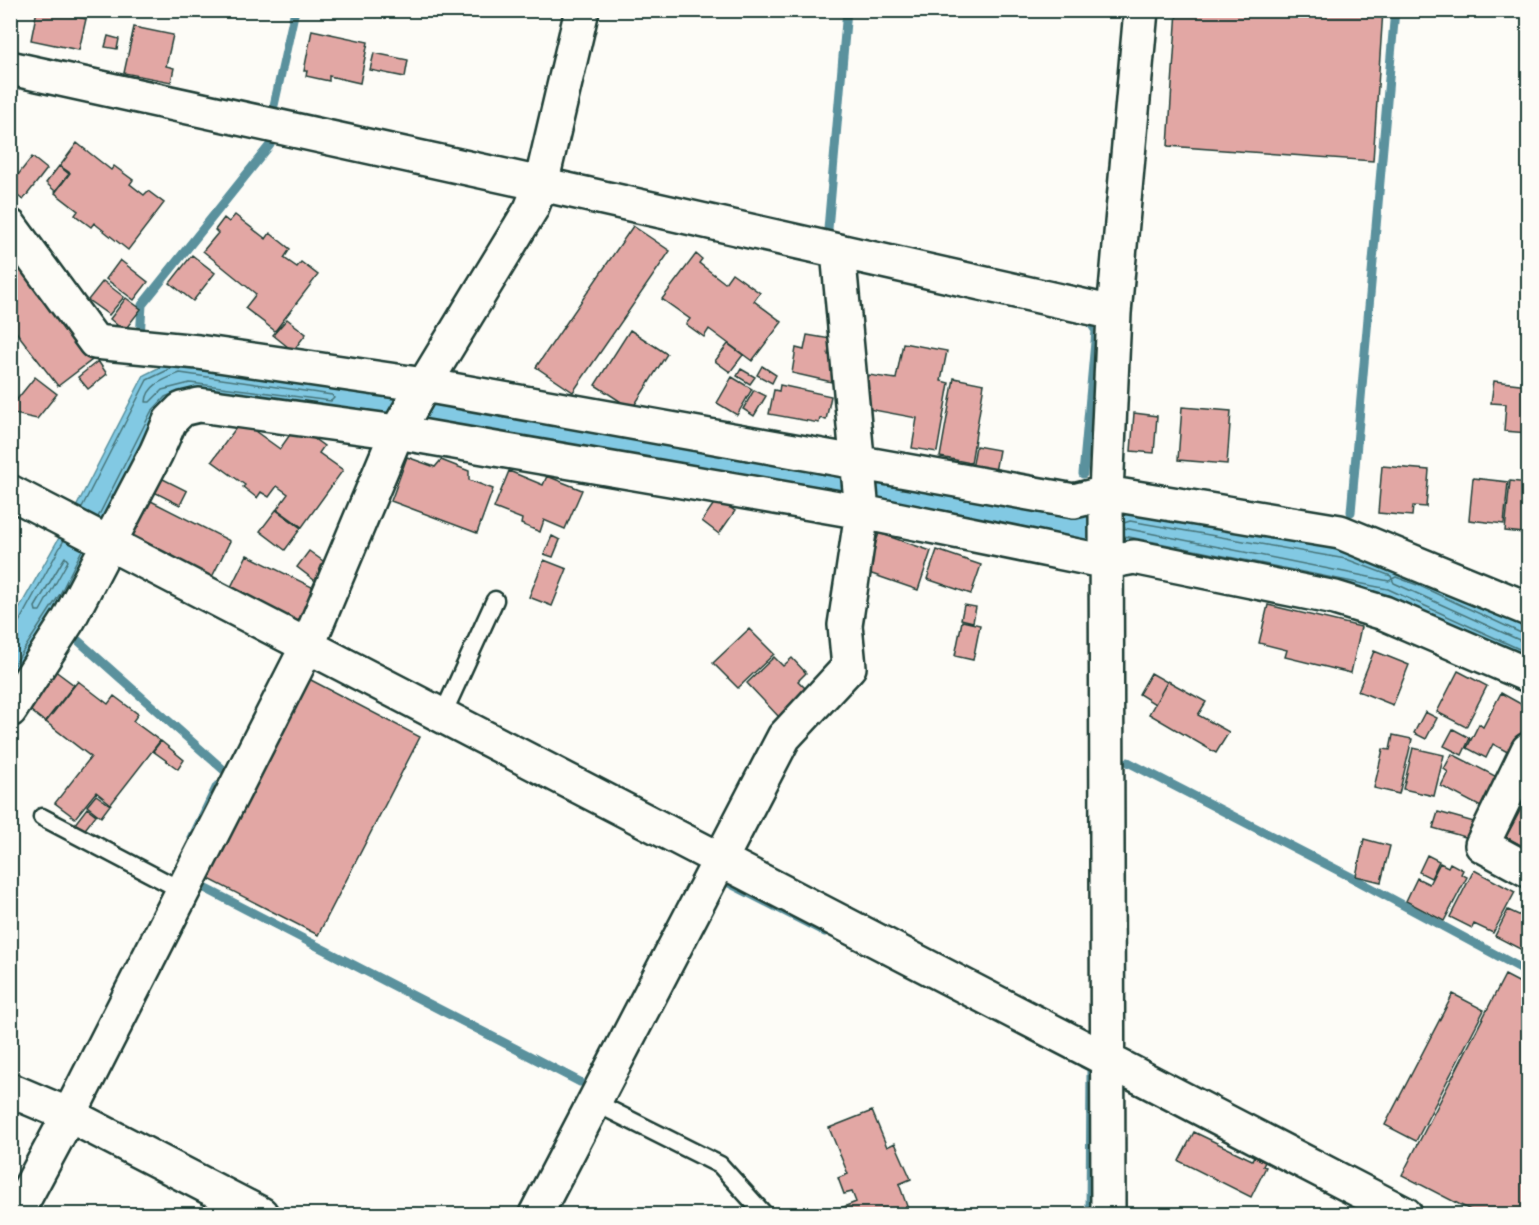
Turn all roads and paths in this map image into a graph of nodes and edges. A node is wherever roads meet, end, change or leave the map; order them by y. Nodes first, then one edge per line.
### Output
1 (582, 10) edge
2 (1141, 10) edge
3 (10, 68) edge
4 (541, 183) junction
5 (10, 226) edge
6 (838, 251) junction
7 (1114, 313) junction
8 (422, 388) junction
9 (398, 430) junction
10 (857, 464) junction
11 (10, 492) edge
12 (1106, 500) junction
13 (862, 509) junction
14 (109, 543) junction
15 (1107, 557) junction
16 (495, 600) dead end
17 (1528, 609) edge
18 (307, 647) junction
19 (1528, 675) edge
20 (10, 710) edge
21 (442, 716) junction
22 (1528, 750) edge
23 (42, 818) dead end
24 (720, 858) junction
25 (1528, 870) edge
26 (183, 891) junction
27 (1107, 1060) junction
28 (10, 1090) edge
29 (594, 1102) junction
30 (69, 1115) junction
31 (16, 1215) edge
32 (261, 1215) edge
33 (536, 1215) edge
34 (764, 1215) edge
35 (1108, 1215) edge
36 (1406, 1215) edge

1 - 4 street
2 - 7 street
3 - 4 street
4 - 6 street
4 - 8 street
5 - 8 street
6 - 7 street
6 - 10 street
7 - 12 street
8 - 9 street
8 - 10 street
9 - 13 street
9 - 14 street
9 - 18 street
10 - 12 street
10 - 13 street
11 - 14 street
12 - 15 street
12 - 17 street
13 - 15 street
13 - 24 street
14 - 18 street
14 - 20 street
15 - 19 street
15 - 27 street
16 - 21 lane
18 - 21 street
18 - 26 street
21 - 24 street
22 - 25 street
23 - 26 lane
24 - 27 street
24 - 29 street
26 - 30 street
27 - 35 street
27 - 36 street
28 - 30 street
29 - 33 street
29 - 34 lane
30 - 31 street
30 - 32 street

